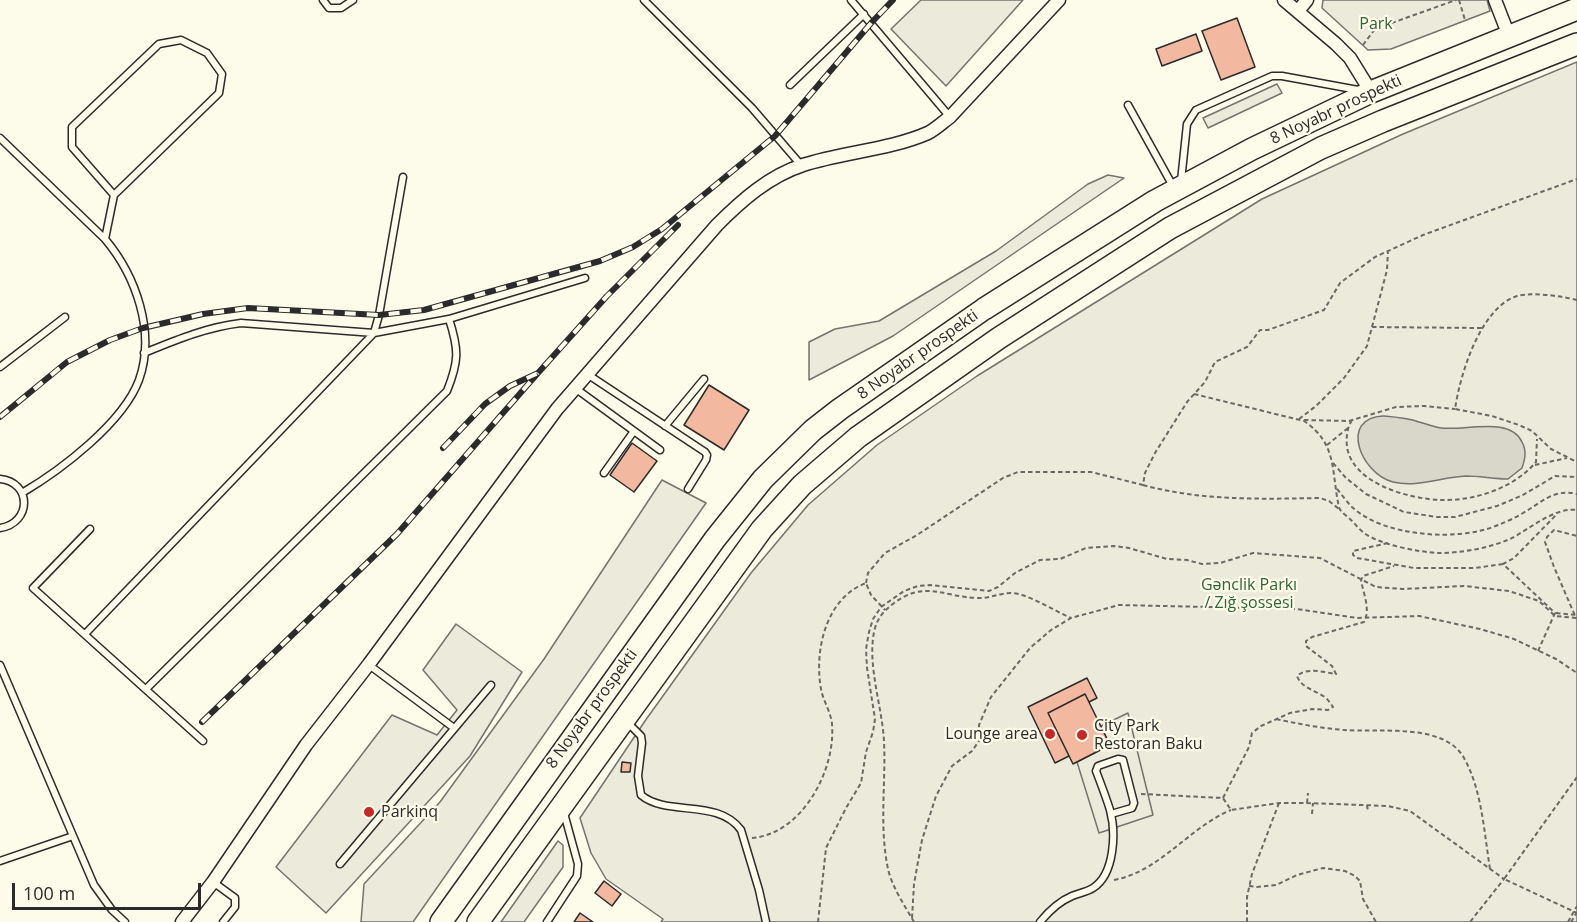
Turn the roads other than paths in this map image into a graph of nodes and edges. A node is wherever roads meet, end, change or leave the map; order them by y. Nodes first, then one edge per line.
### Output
1 (322, 0) edge
2 (353, 0) edge
3 (644, 0) edge
4 (851, 0) edge
5 (1059, 0) edge
6 (1284, 0) edge
7 (1307, 0) edge
8 (1495, 0) edge
9 (1577, 9) edge
10 (1298, 11) junction
11 (864, 14) junction
12 (1509, 36) junction
13 (1577, 44) edge
14 (790, 85) dead end
15 (1371, 92) junction
16 (1128, 105) dead end
17 (950, 117) junction
18 (0, 138) edge
19 (801, 165) junction
20 (403, 177) dead end
21 (1177, 188) junction
22 (114, 195) junction
23 (105, 239) junction
24 (585, 278) dead end
25 (65, 317) dead end
26 (449, 319) junction
27 (374, 333) junction
28 (144, 353) junction
29 (0, 367) edge
30 (587, 373) junction
31 (704, 378) dead end
32 (575, 387) junction
33 (665, 426) junction
34 (634, 431) junction
35 (660, 450) dead end
36 (604, 473) dead end
37 (0, 479) edge
38 (688, 489) dead end
39 (22, 492) junction
40 (0, 528) edge
41 (90, 529) dead end
42 (85, 634) junction
43 (369, 664) junction
44 (0, 665) edge
45 (491, 685) dead end
46 (146, 689) junction
47 (624, 719) junction
48 (454, 728) junction
49 (203, 741) dead end
50 (562, 804) junction
51 (1111, 814) junction
52 (73, 836) junction
53 (0, 861) edge
54 (340, 864) dead end
55 (213, 882) junction
56 (125, 922) edge
57 (182, 922) edge
58 (223, 922) edge
59 (441, 922) edge
60 (478, 922) edge
61 (547, 922) edge
62 (766, 922) edge
63 (1040, 922) edge

1 - 2 lane
3 - 19 lane
4 - 11 lane
5 - 17 street
6 - 10 street
7 - 10 street
8 - 12 street
9 - 12 highway, 8 Noyabr prospekti
10 - 15 street
11 - 14 lane
11 - 17 lane
12 - 15 highway, 8 Noyabr prospekti
13 - 47 highway, 8 Noyabr prospekti
15 - 21 highway, 8 Noyabr prospekti
15 - 21 lane
16 - 21 lane
17 - 19 street
18 - 23 lane
19 - 30 street
20 - 27 lane
21 - 59 highway, 8 Noyabr prospekti
22 - 22 lane
22 - 23 lane
23 - 28 lane
24 - 26 lane
25 - 29 lane
26 - 27 lane
26 - 46 lane
27 - 28 lane
27 - 42 lane
28 - 39 lane
30 - 32 street
30 - 33 lane
31 - 33 lane
32 - 34 lane
32 - 43 street
33 - 38 lane
34 - 35 lane
34 - 36 lane
37 - 39 lane
39 - 40 lane
41 - 42 lane
42 - 46 lane
43 - 48 lane
43 - 55 street
44 - 52 lane
45 - 48 lane
46 - 49 lane
47 - 50 highway, 8 Noyabr prospekti
47 - 62 lane
48 - 54 lane
50 - 60 highway, 8 Noyabr prospekti
50 - 61 lane
51 - 51 lane
51 - 63 lane
52 - 53 lane
52 - 56 lane
55 - 57 street
55 - 58 lane

